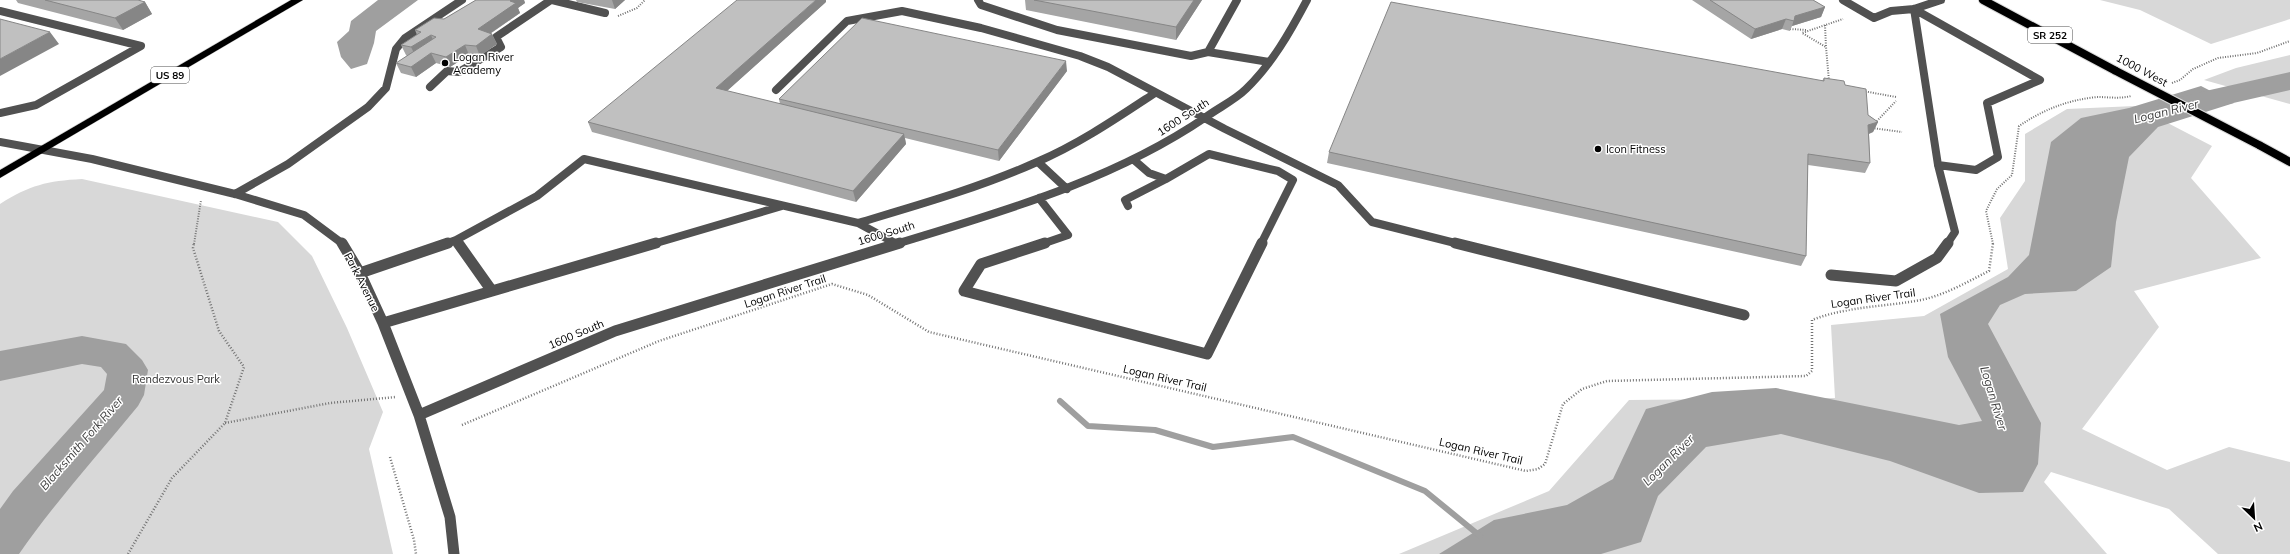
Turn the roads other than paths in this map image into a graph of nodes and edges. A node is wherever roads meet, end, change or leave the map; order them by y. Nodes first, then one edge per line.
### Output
1 (298, 0) edge
2 (462, 0) edge
3 (551, 0) edge
4 (978, 0) edge
5 (1238, 0) edge
6 (1307, 0) edge
7 (1843, 0) edge
8 (1941, 0) edge
9 (1983, 0) edge
10 (1914, 9) junction
11 (0, 10) edge
12 (605, 13) road end
13 (1208, 52) junction
14 (1269, 62) junction
15 (430, 87) dead end
16 (776, 90) dead end
17 (1155, 93) junction
18 (0, 113) edge
19 (1204, 118) junction
20 (0, 142) edge
21 (43, 150) junction
22 (1134, 160) junction
23 (1038, 162) junction
24 (2290, 162) edge
25 (1938, 165) junction
26 (0, 175) edge
27 (1166, 179) junction
28 (1067, 189) junction
29 (235, 194) junction
30 (1039, 198) junction
31 (783, 206) junction
32 (1128, 206) dead end
33 (858, 224) junction
34 (456, 240) junction
35 (895, 243) junction
36 (360, 273) junction
37 (1831, 275) dead end
38 (492, 291) junction
39 (1744, 315) dead end
40 (383, 323) junction
41 (419, 415) junction
42 (454, 554) edge

1 - 21 highway, US 89
2 - 29 street
3 - 12 street
3 - 15 street
4 - 13 street
5 - 13 street
6 - 14 street, 1600 South
7 - 10 street
8 - 10 street
9 - 24 main road, 1000 West / SR 252, bridge
10 - 25 street
10 - 25 street
11 - 18 street
13 - 14 street
14 - 19 street, 1600 South
16 - 17 street
17 - 19 street
17 - 23 street
19 - 22 street, 1600 South
19 - 39 street
20 - 21 street, Park Avenue
21 - 26 highway, US 89
21 - 29 street, Park Avenue
22 - 27 street
22 - 28 street, 1600 South
23 - 28 street
23 - 33 street
25 - 37 street
27 - 30 street
27 - 32 street
28 - 30 street, 1600 South
29 - 36 street, Park Avenue
30 - 35 street, 1600 South
31 - 33 street
31 - 34 street
31 - 38 street
33 - 35 street
34 - 36 street
34 - 38 street
35 - 41 street, 1600 South
36 - 40 street, Park Avenue
38 - 40 street
40 - 41 street, Park Avenue
41 - 42 street, Park Avenue

